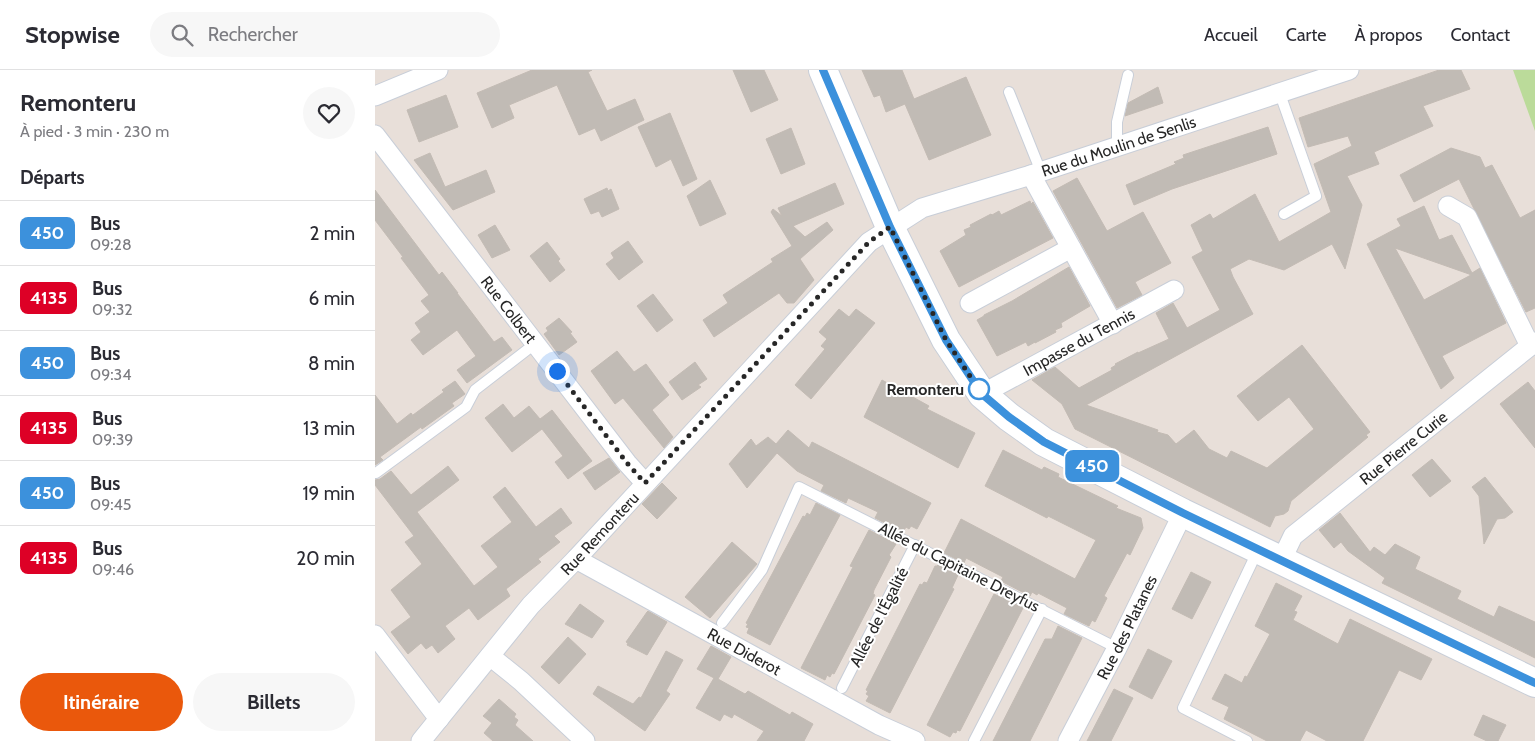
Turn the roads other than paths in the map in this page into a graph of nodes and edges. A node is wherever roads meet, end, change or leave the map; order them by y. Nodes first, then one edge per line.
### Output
1 (438, 70) edge
2 (823, 70) edge
3 (1349, 70) edge
4 (1128, 75) dead end
5 (1009, 92) dead end
6 (1280, 94) junction
7 (375, 96) edge
8 (375, 135) edge
9 (1117, 147) junction
10 (1036, 173) junction
11 (1448, 206) dead end
12 (1284, 214) dead end
13 (890, 227) junction
14 (1071, 248) junction
15 (1174, 290) dead end
16 (970, 303) dead end
17 (1113, 324) junction
18 (536, 342) junction
19 (1532, 344) edge
20 (982, 394) junction
21 (376, 473) dead end
22 (645, 483) junction
23 (1183, 513) junction
24 (915, 545) junction
25 (1269, 555) junction
26 (576, 559) junction
27 (1042, 609) junction
28 (722, 623) dead end
29 (375, 635) edge
30 (1117, 648) junction
31 (490, 656) junction
32 (1535, 682) edge
33 (842, 688) dead end
34 (439, 719) junction
35 (421, 741) edge
36 (585, 741) edge
37 (915, 741) edge
38 (974, 741) edge
39 (1068, 741) edge
40 (1247, 741) edge

1 - 7 street
2 - 13 street
3 - 6 street, Rue du Moulin de Senlis
4 - 9 lane
5 - 10 lane
6 - 9 street, Rue du Moulin de Senlis
6 - 12 lane
8 - 18 street, Rue Colbert
9 - 10 street, Rue du Moulin de Senlis
10 - 13 street, Rue du Moulin de Senlis
10 - 14 street
11 - 19 street
13 - 20 street
13 - 22 street, Rue Remonteru
14 - 16 street
14 - 17 street
15 - 17 street, Impasse du Tennis
17 - 20 street, Impasse du Tennis
18 - 21 lane
18 - 22 street, Rue Colbert
19 - 25 street, Rue Pierre Curie
20 - 23 street
22 - 26 street, Rue Remonteru
23 - 25 street
23 - 30 street, Rue des Platanes
24 - 27 lane, Allée du Capitaine Dreyfus
24 - 28 lane, Allée du Capitaine Dreyfus
24 - 33 lane, Allée de l'Égalité
25 - 32 street
25 - 40 lane
26 - 31 street, Rue Remonteru
26 - 37 street, Rue Diderot
27 - 30 lane, Allée du Capitaine Dreyfus
27 - 38 lane
29 - 34 street
30 - 39 street, Rue des Platanes
31 - 34 street, Rue Remonteru
31 - 36 street
34 - 35 street, Rue Remonteru

